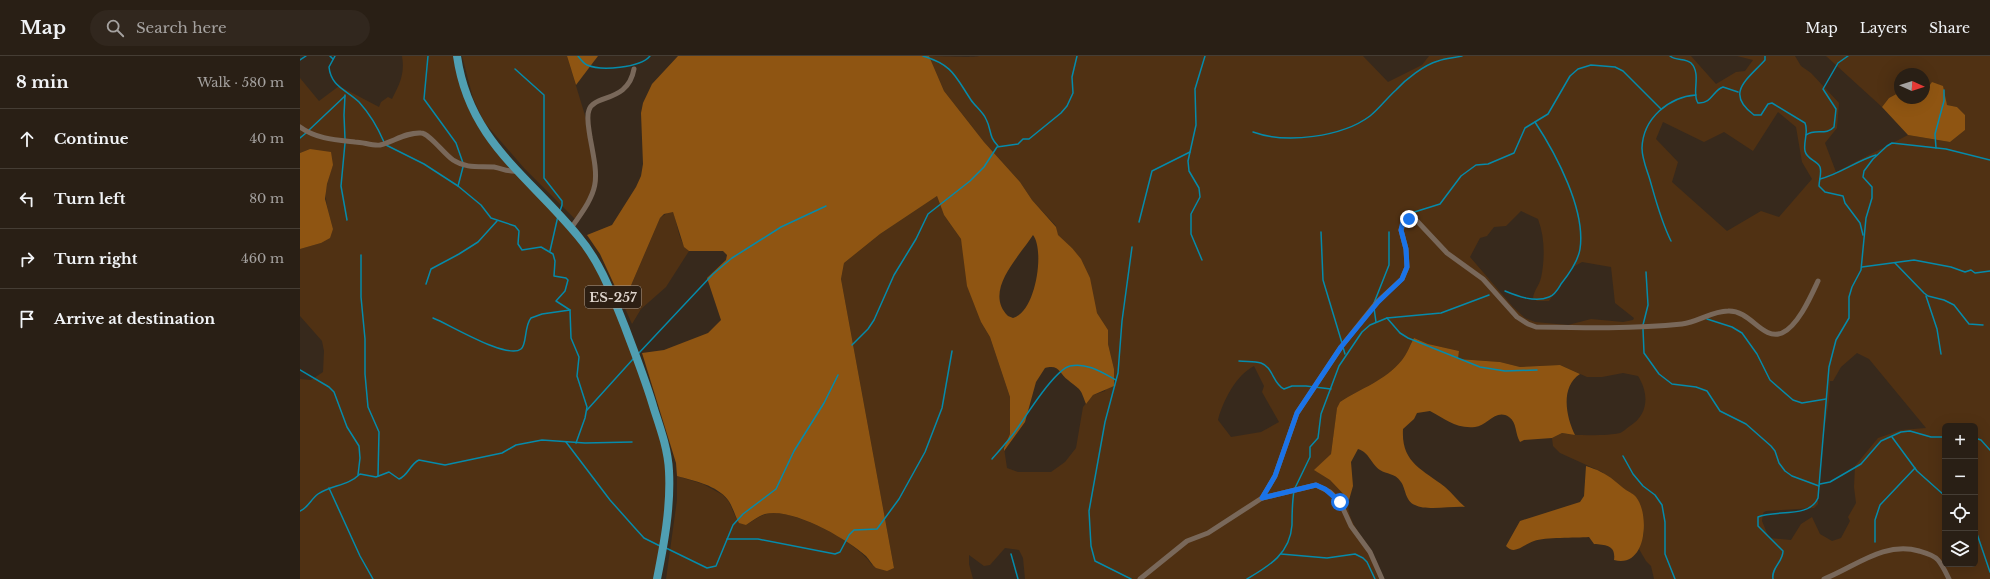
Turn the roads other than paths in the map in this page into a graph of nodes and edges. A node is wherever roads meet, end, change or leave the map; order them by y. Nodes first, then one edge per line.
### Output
1 (457, 56) edge
2 (634, 69) dead end
3 (300, 127) edge
4 (518, 171) junction
5 (571, 228) junction
6 (1818, 281) dead end
7 (1262, 498) junction
8 (657, 579) edge
9 (1140, 579) edge
10 (1382, 579) edge
11 (1824, 579) edge
12 (1949, 579) edge

1 - 4 main road, ES-257
2 - 5 street
3 - 4 street
4 - 5 main road, ES-257
5 - 8 main road, ES-257
6 - 7 street
7 - 9 street
7 - 10 street
11 - 12 street

